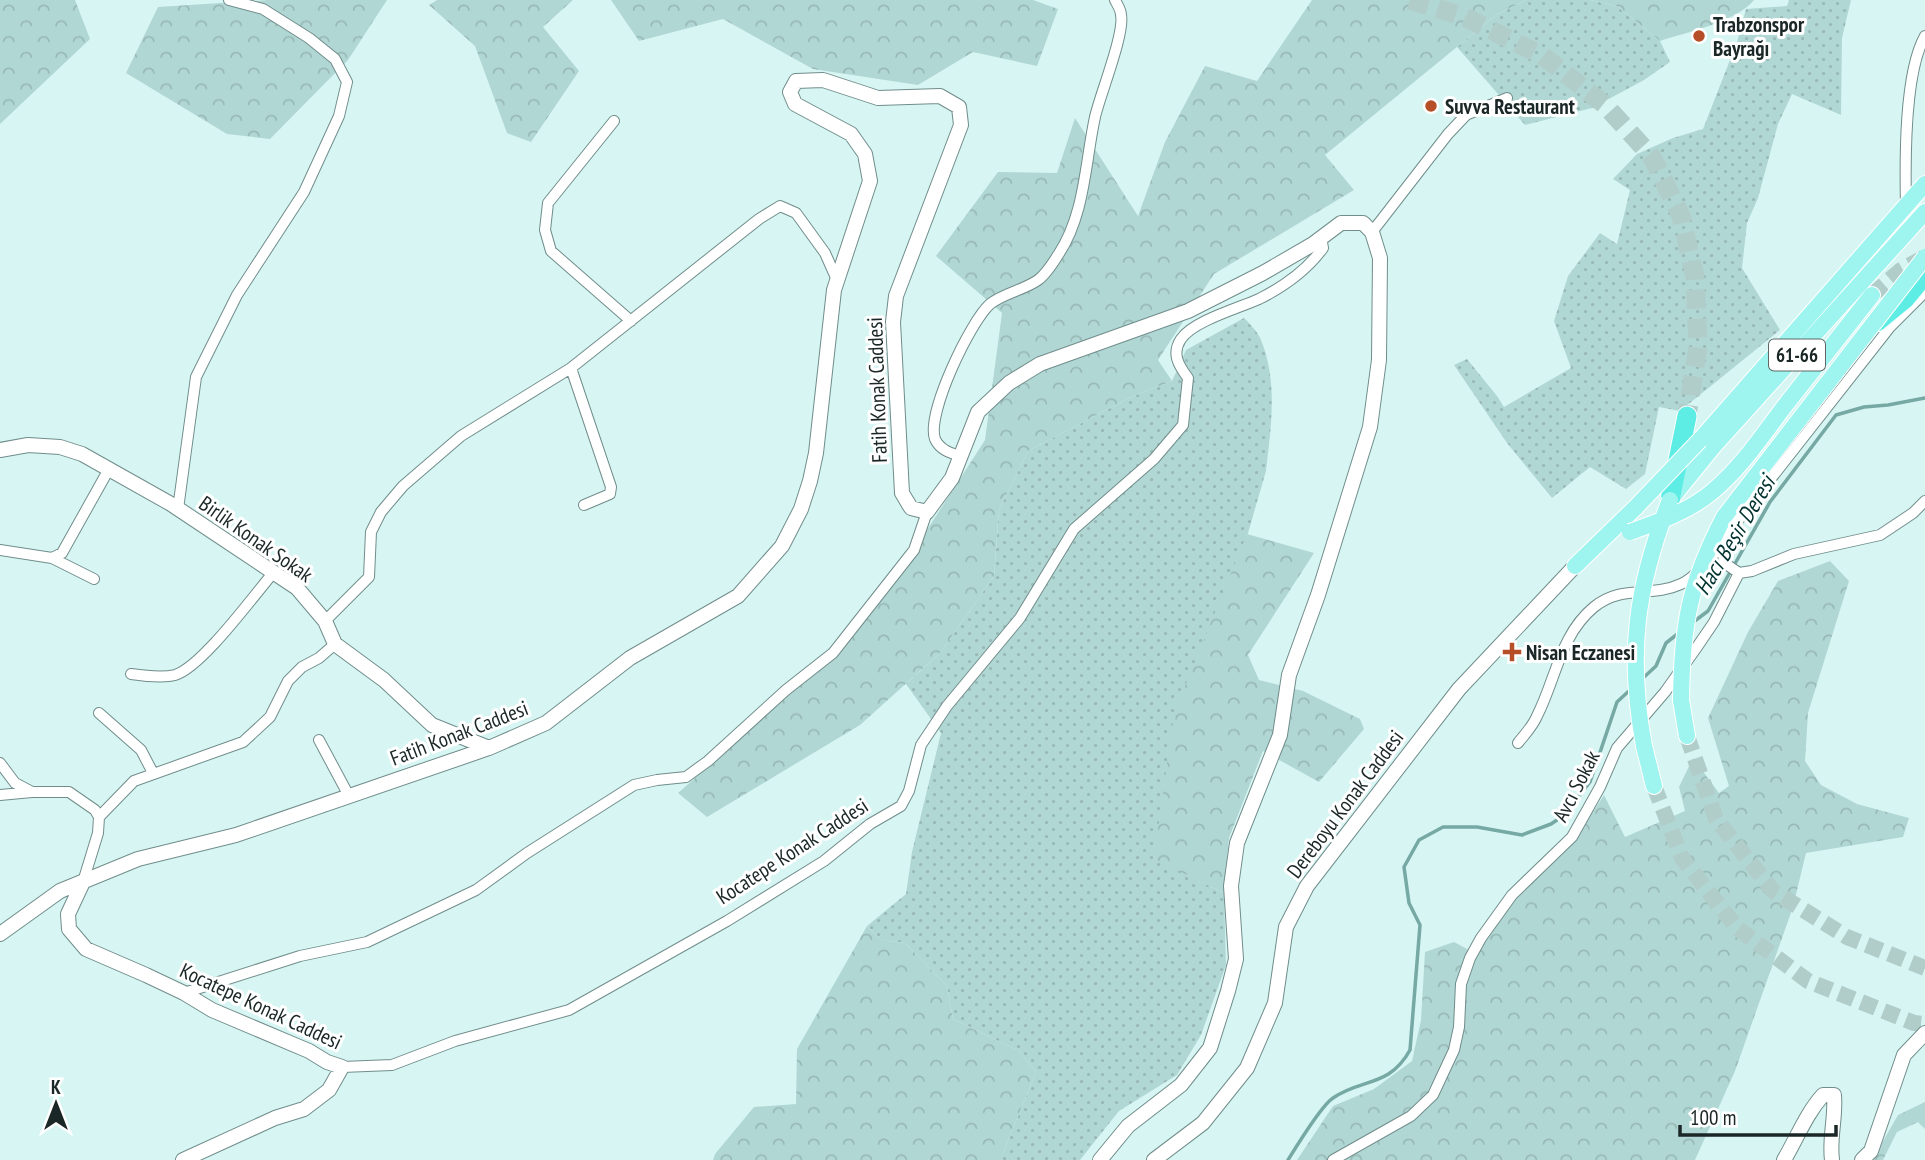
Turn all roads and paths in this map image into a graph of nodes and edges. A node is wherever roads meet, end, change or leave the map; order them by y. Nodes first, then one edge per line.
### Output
1 (229, 0) edge
2 (1115, 0) edge
3 (1925, 36) edge
4 (1507, 98) dead end
5 (614, 121) dead end
6 (1925, 184) edge
7 (1906, 206) junction
8 (1925, 212) edge
9 (1372, 232) junction
10 (1321, 237) junction
11 (1925, 257) edge
12 (1925, 275) edge
13 (837, 280) junction
14 (1925, 292) edge
15 (1872, 295) tunnel mouth
16 (631, 321) junction
17 (1868, 330) junction
18 (571, 368) junction
19 (1687, 415) tunnel mouth
20 (0, 450) edge
21 (961, 456) junction
22 (109, 469) junction
23 (1670, 500) junction
24 (1925, 501) edge
25 (584, 505) dead end
26 (178, 509) junction
27 (927, 512) junction
28 (1720, 547) junction
29 (0, 550) edge
30 (52, 558) junction
31 (1575, 566) junction
32 (274, 572) junction
33 (1739, 573) junction
34 (94, 579) dead end
35 (325, 621) junction
36 (335, 644) junction
37 (131, 674) dead end
38 (99, 713) dead end
39 (1687, 736) tunnel mouth
40 (319, 740) dead end
41 (1518, 743) dead end
42 (489, 748) junction
43 (0, 762) edge
44 (153, 774) junction
45 (1654, 786) tunnel mouth
46 (32, 792) junction
47 (0, 795) edge
48 (349, 796) junction
49 (99, 817) junction
50 (83, 882) junction
51 (0, 933) edge
52 (184, 993) junction
53 (1925, 1033) edge
54 (342, 1067) junction
55 (183, 1160) edge
56 (1100, 1160) edge
57 (1154, 1160) edge
58 (1333, 1160) edge
59 (1784, 1160) edge
60 (1832, 1160) edge
61 (1862, 1160) edge

1 - 26 street
2 - 21 street
3 - 7 street
4 - 9 street
5 - 16 street
6 - 7 main road
7 - 31 main road, bridge
8 - 23 main road, 61-66
9 - 10 main road
9 - 56 main road
10 - 21 main road
10 - 54 street, Kocatepe Konak Caddesi
11 - 17 main road, 61-66, bridge
12 - 17 highway, bridge
13 - 16 street
13 - 27 main road, Fatih Konak Caddesi
13 - 42 main road, Fatih Konak Caddesi
14 - 28 street
15 - 31 main road, bridge
16 - 18 street
17 - 39 main road, 61-66, bridge
18 - 25 street
18 - 35 street
19 - 23 highway
20 - 22 main road, Birlik Konak Sokak
21 - 27 main road
22 - 26 main road, Birlik Konak Sokak
22 - 30 street
23 - 45 main road, 61-66, bridge
24 - 33 street
26 - 32 main road, Birlik Konak Sokak
27 - 52 street
28 - 33 street
28 - 41 street
29 - 30 street
30 - 34 street
31 - 57 main road, Dereboyu Konak Caddesi
32 - 35 main road, Birlik Konak Sokak
32 - 37 street
33 - 58 street, Avcı Sokak
35 - 36 main road, Birlik Konak Sokak
36 - 42 main road, Birlik Konak Sokak
36 - 44 street
38 - 44 street
40 - 48 street
42 - 48 main road, Fatih Konak Caddesi
43 - 46 street
44 - 49 street
46 - 47 street
46 - 49 street
48 - 50 main road, Fatih Konak Caddesi
49 - 50 street
50 - 51 main road, Fatih Konak Caddesi
50 - 52 main road, Kocatepe Konak Caddesi
52 - 54 main road, Kocatepe Konak Caddesi
53 - 61 main road
54 - 55 main road
59 - 60 main road

